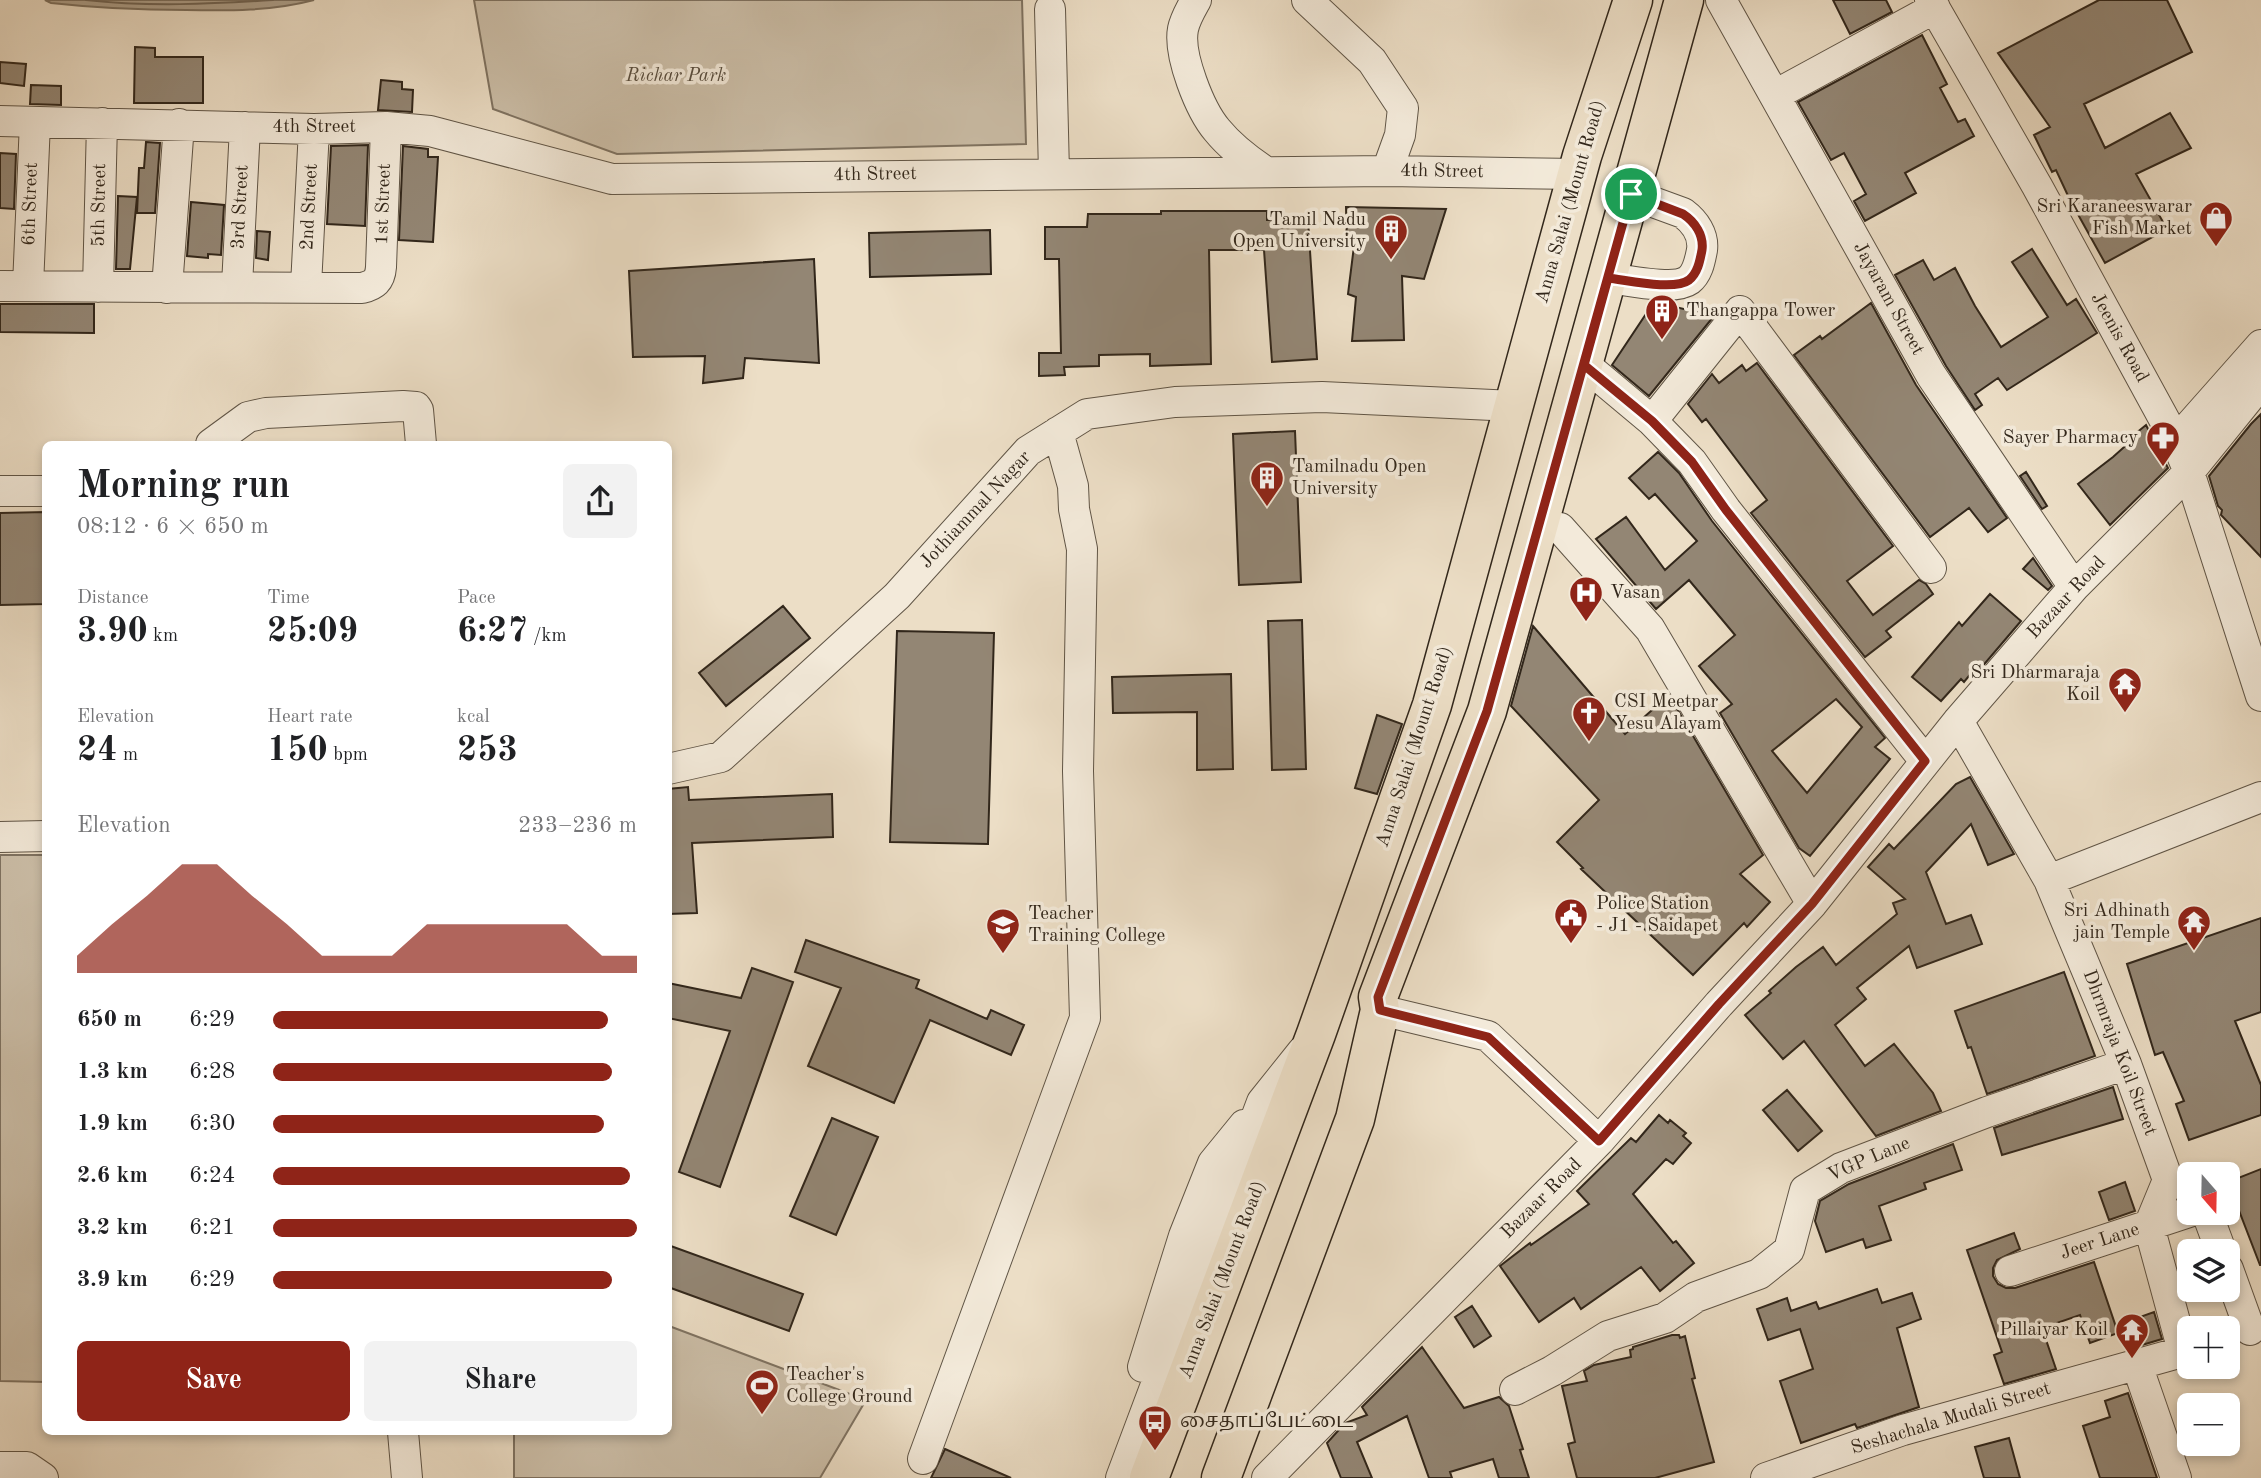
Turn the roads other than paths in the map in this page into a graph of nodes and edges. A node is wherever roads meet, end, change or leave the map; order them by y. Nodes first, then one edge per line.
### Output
1 (1196, 0) edge
2 (1307, 0) edge
3 (1633, 0) edge
4 (1684, 0) edge
5 (1721, 0) edge
6 (1932, 4) edge
7 (1050, 9) dead end
8 (1775, 95) junction
9 (0, 121) edge
10 (35, 122) junction
11 (102, 123) junction
12 (179, 124) junction
13 (245, 127) junction
14 (386, 127) junction
15 (314, 129) junction
16 (1387, 171) junction
17 (1266, 172) junction
18 (1054, 173) junction
19 (1577, 174) junction
20 (1631, 194) junction
21 (1608, 278) junction
22 (14, 286) edge
23 (237, 286) junction
24 (306, 286) junction
25 (98, 287) junction
26 (167, 288) junction
27 (2261, 345) edge
28 (1584, 365) junction
29 (2255, 394) edge
30 (1514, 406) junction
31 (1652, 421) junction
32 (1058, 432) junction
33 (2176, 440) junction
34 (215, 441) edge
35 (421, 441) edge
36 (2189, 472) junction
37 (0, 491) edge
38 (42, 491) edge
39 (1560, 528) dead end
40 (1931, 568) dead end
41 (2074, 587) junction
42 (2261, 696) edge
43 (1958, 721) junction
44 (1925, 761) junction
45 (672, 768) edge
46 (2261, 797) edge
47 (42, 836) edge
48 (0, 837) edge
49 (2049, 880) junction
50 (1812, 904) junction
51 (1380, 1010) junction
52 (1316, 1034) junction
53 (2126, 1064) junction
54 (1262, 1102) junction
55 (1599, 1141) junction
56 (2177, 1182) edge
57 (2177, 1185) edge
58 (2177, 1216) edge
59 (2149, 1226) junction
60 (2010, 1271) dead end
61 (2238, 1302) edge
62 (2177, 1320) edge
63 (2246, 1331) edge
64 (2177, 1353) edge
65 (2137, 1365) junction
66 (1516, 1390) dead end
67 (403, 1435) edge
68 (923, 1460) dead end
69 (0, 1468) edge
70 (43, 1478) edge
71 (407, 1478) edge
72 (1109, 1478) edge
73 (1122, 1478) edge
74 (1149, 1478) edge
75 (1221, 1478) edge
76 (1267, 1478) edge
77 (1766, 1478) edge
78 (2176, 1478) edge

1 - 17 street
2 - 16 street
3 - 19 main road, Anna Salai (Mount Road)
4 - 20 main road
5 - 8 street, Jayaram Street
6 - 8 street
6 - 33 street, Jeenis Road
7 - 18 street
8 - 41 street, Jayaram Street
9 - 10 street, 4th Street
10 - 11 street, 4th Street
10 - 22 street, 6th Street
11 - 12 street, 4th Street
11 - 25 street, 5th Street
12 - 13 street, 4th Street
12 - 26 street
13 - 15 street, 4th Street
13 - 23 street, 3rd Street
14 - 15 street, 4th Street
14 - 18 street, 4th Street
14 - 24 street, 1st Street
15 - 24 street, 2nd Street
16 - 17 street, 4th Street
16 - 19 street, 4th Street
17 - 18 street, 4th Street
19 - 30 main road, Anna Salai (Mount Road)
20 - 21 main road
20 - 21 street
21 - 28 main road
22 - 25 street
23 - 24 street
23 - 26 street
25 - 26 street
27 - 33 street
28 - 31 street
28 - 51 main road
29 - 36 street, Bazaar Road
30 - 32 street, Jothiammal Nagar
30 - 52 main road, Anna Salai (Mount Road)
31 - 40 street
31 - 44 street
32 - 45 street, Jothiammal Nagar
32 - 68 street
33 - 36 street, Jeenis Road
34 - 35 street
36 - 41 street, Bazaar Road
36 - 42 street, Jeenis Road
37 - 38 street
39 - 50 street
41 - 43 street, Bazaar Road
43 - 44 street, Bazaar Road
43 - 49 street, Dhrmraja Koil Street
44 - 50 street, Bazaar Road
46 - 49 street
47 - 48 street
49 - 53 street, Dhrmraja Koil Street
50 - 55 street, Bazaar Road
51 - 55 street
51 - 75 main road
52 - 54 street
52 - 74 main road, Anna Salai (Mount Road)
53 - 56 street, Dhrmraja Koil Street
53 - 66 street, VGP Lane
54 - 72 street
54 - 73 street
55 - 76 street, Bazaar Road
57 - 59 street
58 - 59 street, Jeer Lane
59 - 60 street, Jeer Lane
59 - 62 street
61 - 63 street
64 - 65 street, Seshachala Mudali Street
65 - 77 street, Seshachala Mudali Street
65 - 78 street
67 - 71 street
69 - 70 street

